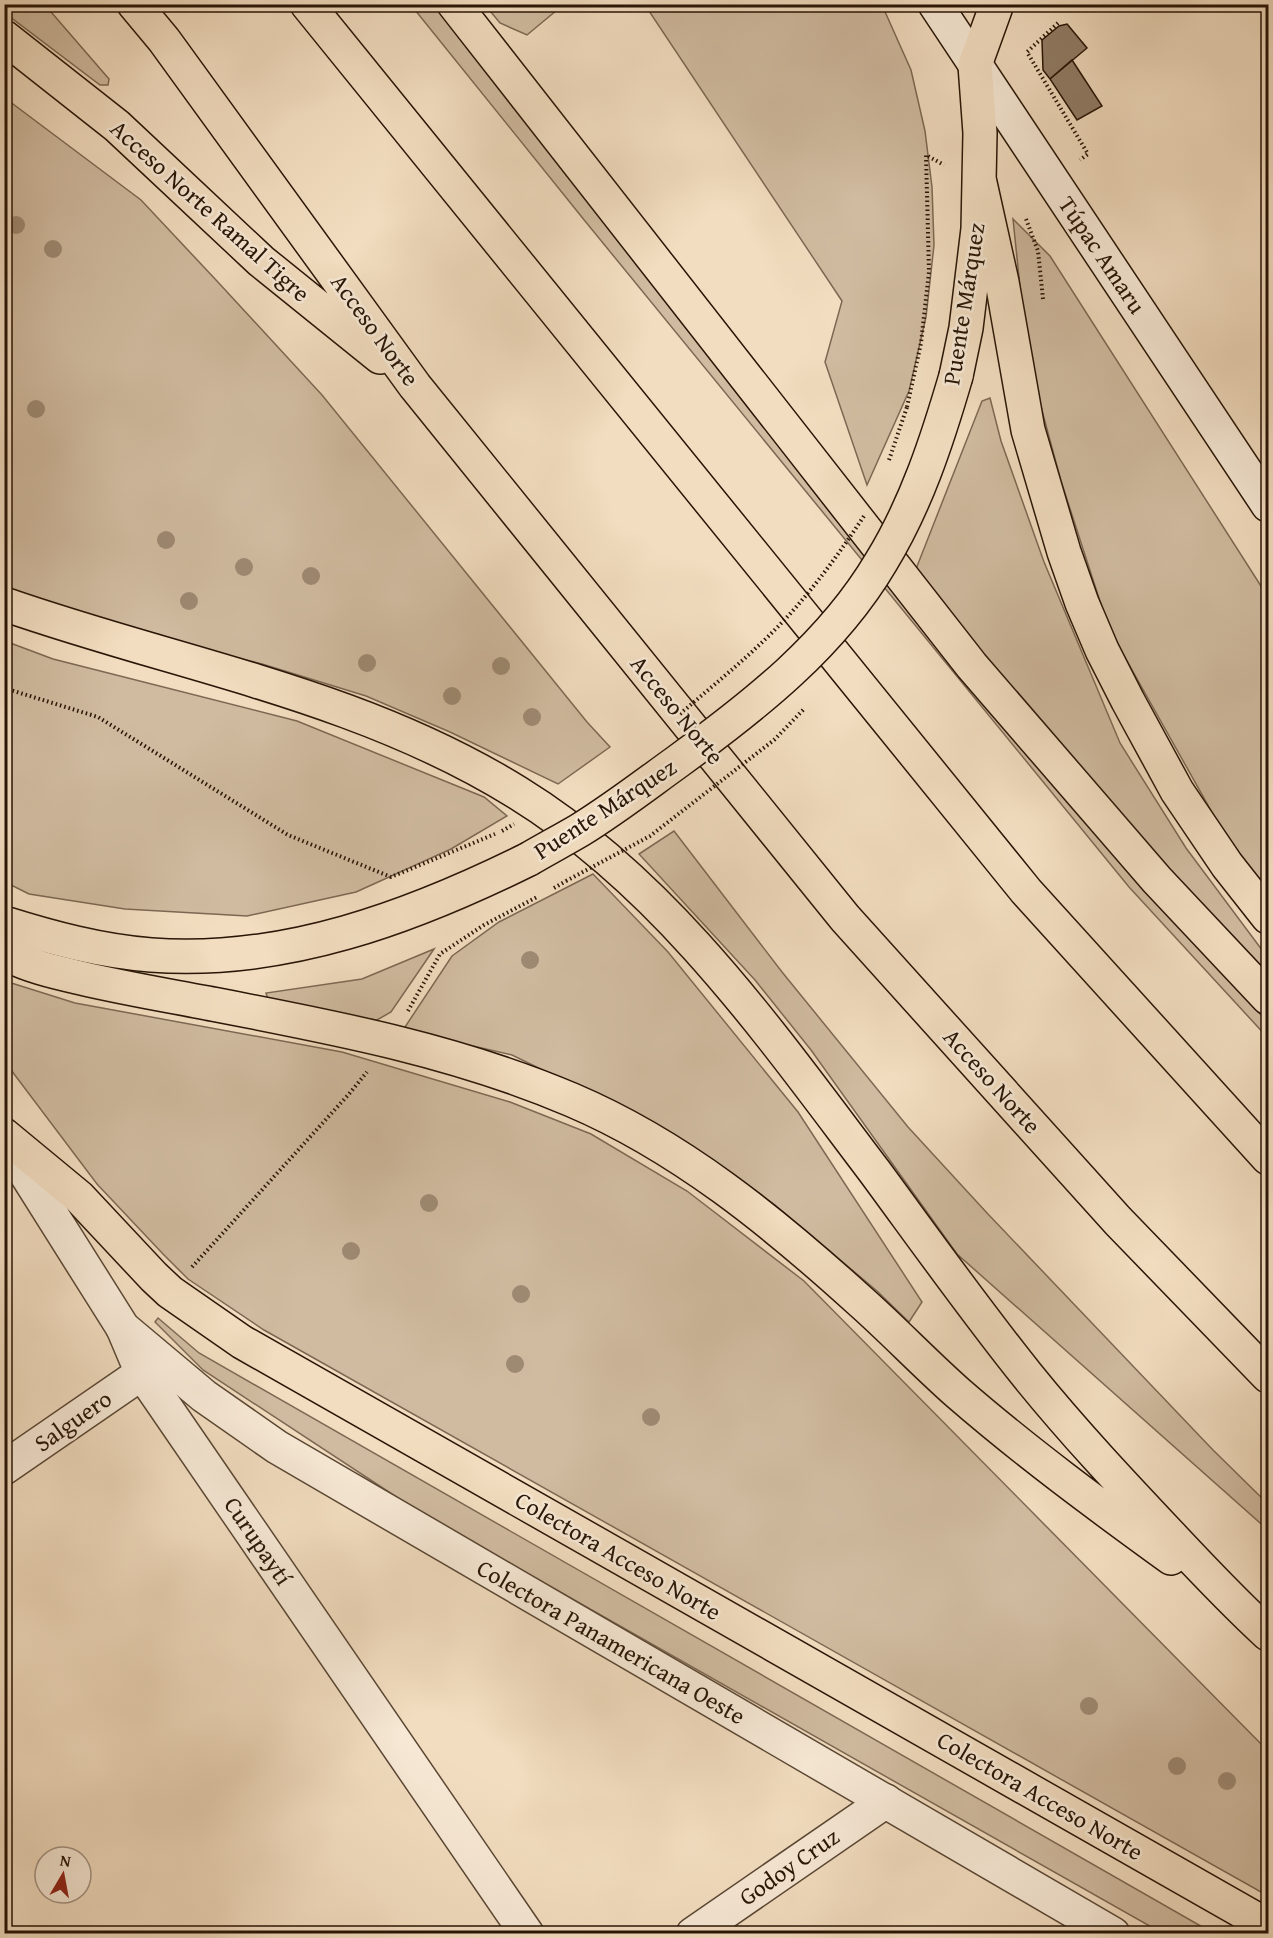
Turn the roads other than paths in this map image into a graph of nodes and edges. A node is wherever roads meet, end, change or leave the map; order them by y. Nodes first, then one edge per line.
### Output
1 (134, 4) edge
2 (307, 4) edge
3 (454, 4) edge
4 (935, 4) edge
5 (997, 4) edge
6 (4, 37) edge
7 (975, 65) junction
8 (980, 183) junction
9 (415, 386) junction
10 (1269, 505) edge
11 (4, 604) edge
12 (1269, 917) edge
13 (4, 923) edge
14 (4, 953) edge
15 (1269, 998) edge
16 (4, 1137) edge
17 (1269, 1158) edge
18 (123, 1328) junction
19 (142, 1373) junction
20 (1269, 1376) edge
21 (4, 1468) edge
22 (1239, 1607) junction
23 (1269, 1634) edge
24 (885, 1801) junction
25 (1087, 1925) edge
26 (1269, 1926) edge
27 (527, 1934) edge
28 (693, 1934) edge
29 (1113, 1934) edge

1 - 9 main road, Acceso Norte
2 - 17 main road
3 - 15 main road
4 - 7 street, Túpac Amaru
5 - 7 main road
6 - 9 main road, Acceso Norte Ramal Tigre
7 - 8 main road, Puente Márquez
7 - 10 street, Túpac Amaru
8 - 12 main road
8 - 13 main road, Puente Márquez, bridge
9 - 20 main road, Acceso Norte
11 - 22 main road
14 - 22 main road
16 - 18 street, Curupaytí
16 - 26 main road, Colectora Acceso Norte
18 - 19 street, Curupaytí
18 - 24 street, Colectora Panamericana Oeste
19 - 21 street, Salguero
19 - 27 street, Curupaytí
22 - 23 main road
24 - 25 street, Colectora Panamericana Oeste
24 - 28 street, Godoy Cruz
25 - 29 street, Colectora Panamericana Oeste

